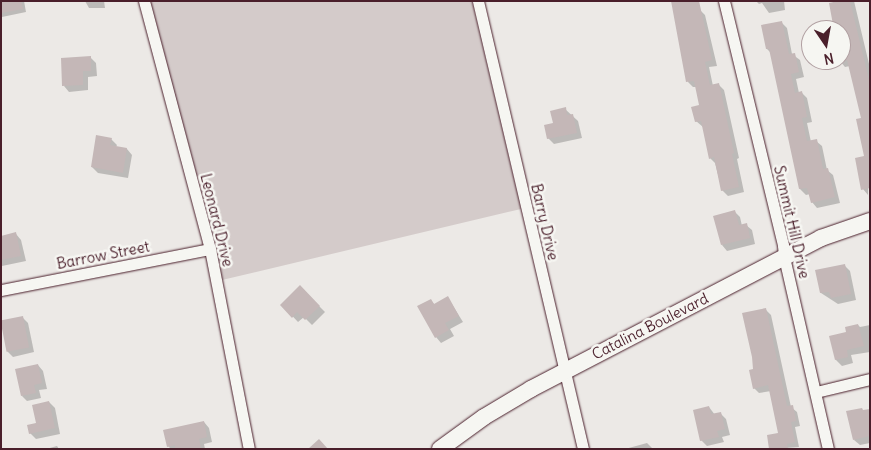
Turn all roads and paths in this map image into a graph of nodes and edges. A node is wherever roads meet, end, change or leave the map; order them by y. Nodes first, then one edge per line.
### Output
1 (144, 1) edge
2 (478, 1) edge
3 (724, 1) edge
4 (870, 221) edge
5 (210, 249) junction
6 (784, 257) junction
7 (1, 290) edge
8 (564, 371) junction
9 (870, 380) edge
10 (816, 392) junction
11 (249, 449) edge
12 (440, 449) edge
13 (583, 449) edge
14 (828, 449) edge

1 - 5 street, Leonard Drive
2 - 8 street, Barry Drive
3 - 6 street, Summit Hill Drive
4 - 6 street, Catalina Boulevard
5 - 7 street, Barrow Street
5 - 11 street, Leonard Drive
6 - 8 street, Catalina Boulevard
6 - 10 street, Summit Hill Drive
8 - 12 street, Catalina Boulevard
8 - 13 street, Barry Drive
9 - 10 street
10 - 14 street, Summit Hill Drive

